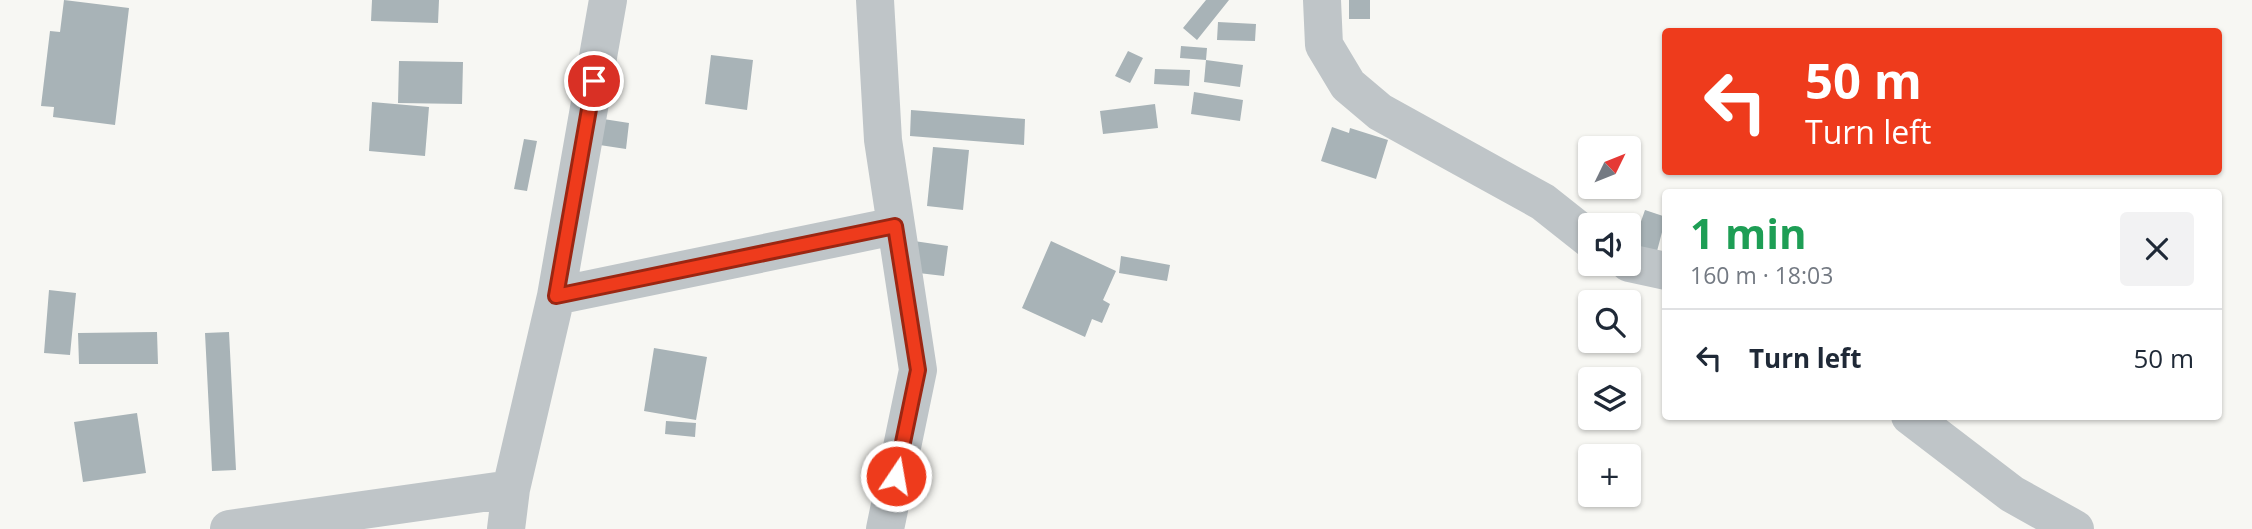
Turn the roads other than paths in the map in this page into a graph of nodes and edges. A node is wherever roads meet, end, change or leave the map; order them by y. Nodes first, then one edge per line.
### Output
1 (608, 0) edge
2 (875, 0) edge
3 (1322, 0) edge
4 (895, 226) junction
5 (1578, 230) edge
6 (1641, 266) edge
7 (1662, 270) edge
8 (556, 296) junction
9 (1915, 420) edge
10 (511, 489) junction
11 (229, 529) edge
12 (506, 529) edge
13 (885, 529) edge
14 (2075, 529) edge

1 - 8 street
2 - 4 street
3 - 5 street
4 - 8 street
4 - 13 street
6 - 7 street
8 - 10 street
9 - 14 street
10 - 11 street
10 - 12 street

